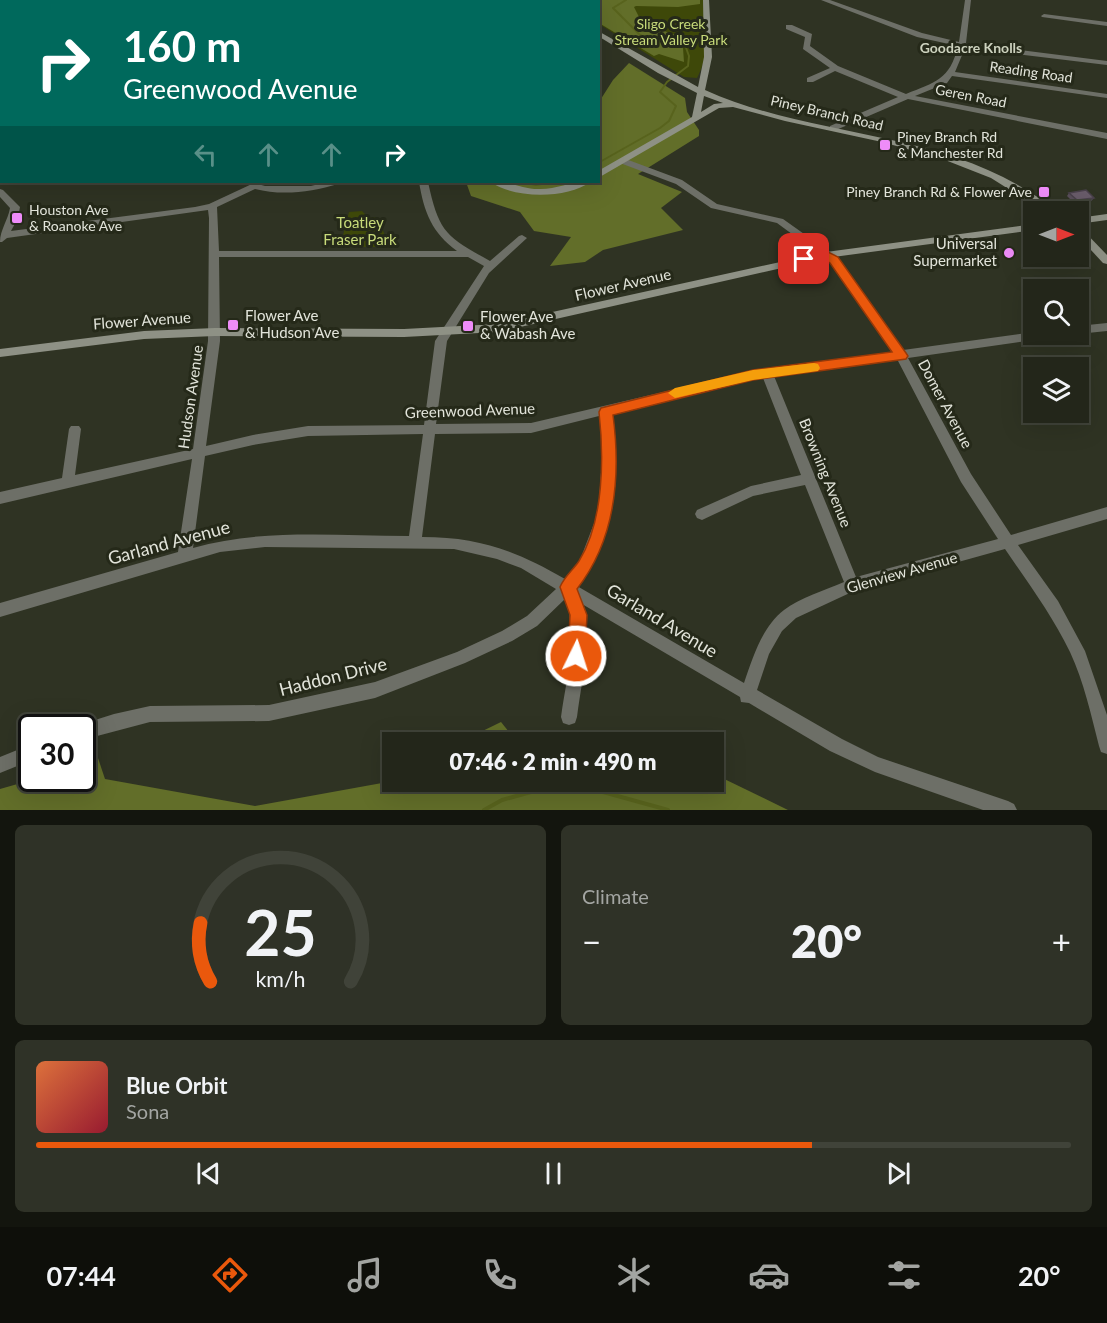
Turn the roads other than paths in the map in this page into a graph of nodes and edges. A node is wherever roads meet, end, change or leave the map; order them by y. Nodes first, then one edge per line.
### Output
1 (706, 0) edge
2 (824, 0) edge
3 (968, 0) edge
4 (1044, 16) dead end
5 (1107, 24) edge
6 (789, 27) dead end
7 (600, 34) edge
8 (962, 45) junction
9 (1107, 63) edge
10 (835, 68) junction
11 (952, 74) junction
12 (810, 80) dead end
13 (700, 92) junction
14 (1107, 96) edge
15 (906, 97) junction
16 (739, 106) junction
17 (696, 118) junction
18 (833, 128) junction
19 (1107, 136) edge
20 (624, 161) junction
21 (600, 174) edge
22 (332, 183) edge
23 (424, 183) edge
24 (499, 183) edge
25 (582, 183) edge
26 (258, 184) edge
27 (0, 192) edge
28 (1036, 201) edge
29 (212, 206) junction
30 (1107, 217) edge
31 (1089, 219) edge
32 (1023, 228) edge
33 (1, 238) edge
34 (522, 238) dead end
35 (1089, 242) edge
36 (214, 254) junction
37 (470, 254) junction
38 (826, 255) junction
39 (1107, 261) edge
40 (491, 266) junction
41 (1107, 327) edge
42 (1089, 329) edge
43 (445, 331) junction
44 (215, 332) junction
45 (1023, 338) edge
46 (0, 353) edge
47 (901, 356) junction
48 (767, 374) junction
49 (605, 412) junction
50 (75, 429) dead end
51 (430, 430) junction
52 (198, 454) junction
53 (810, 479) junction
54 (68, 483) junction
55 (0, 498) edge
56 (1107, 513) edge
57 (702, 514) dead end
58 (415, 541) junction
59 (1009, 543) junction
60 (185, 555) junction
61 (852, 585) junction
62 (568, 587) junction
63 (0, 610) edge
64 (747, 696) junction
65 (569, 717) dead end
66 (96, 728) edge
67 (1107, 746) edge
68 (18, 758) edge
69 (0, 765) edge
70 (1008, 810) edge

1 - 13 street
2 - 8 street
3 - 8 street
4 - 5 street
6 - 10 street, Geren Road
7 - 13 street, Piney Branch Road
8 - 9 street
8 - 11 street
10 - 12 street
10 - 15 street, Geren Road
11 - 14 street, Reading Road
11 - 15 street
13 - 16 street, Piney Branch Road
13 - 17 street
15 - 18 street
15 - 19 street, Geren Road
16 - 17 street
16 - 18 street, Piney Branch Road
17 - 20 street
18 - 28 street, Piney Branch Road
20 - 21 street
20 - 38 street, Domer Avenue
22 - 26 street
23 - 37 street
24 - 25 street
26 - 29 street
27 - 33 street
29 - 33 street
29 - 36 street, Hudson Avenue
30 - 31 street
32 - 38 street, Flower Avenue
34 - 40 street
35 - 39 street
36 - 37 street
36 - 44 street, Hudson Avenue
37 - 40 street
38 - 43 street, Flower Avenue
38 - 47 street, Domer Avenue
40 - 43 street
41 - 42 street
43 - 44 street, Flower Avenue
43 - 51 street
44 - 46 street, Flower Avenue
44 - 52 street, Hudson Avenue
45 - 47 street, Greenwood Avenue
47 - 48 street, Greenwood Avenue
47 - 59 street, Domer Avenue
48 - 49 street, Greenwood Avenue
48 - 53 street, Browning Avenue
49 - 51 street, Greenwood Avenue
49 - 62 street, Haddon Drive
50 - 54 street
51 - 52 street, Greenwood Avenue
51 - 58 street
52 - 54 street, Greenwood Avenue
52 - 60 street, Hudson Avenue
53 - 57 street
53 - 61 street, Browning Avenue
54 - 55 street, Greenwood Avenue
56 - 59 street, Glenview Avenue
58 - 60 street, Garland Avenue
58 - 62 street, Garland Avenue
59 - 61 street, Glenview Avenue
59 - 67 street, Domer Avenue
60 - 63 street, Garland Avenue
61 - 64 street, Glenview Avenue
62 - 64 street, Garland Avenue
62 - 65 street
62 - 66 street, Haddon Drive
64 - 70 street, Garland Avenue
68 - 69 street

